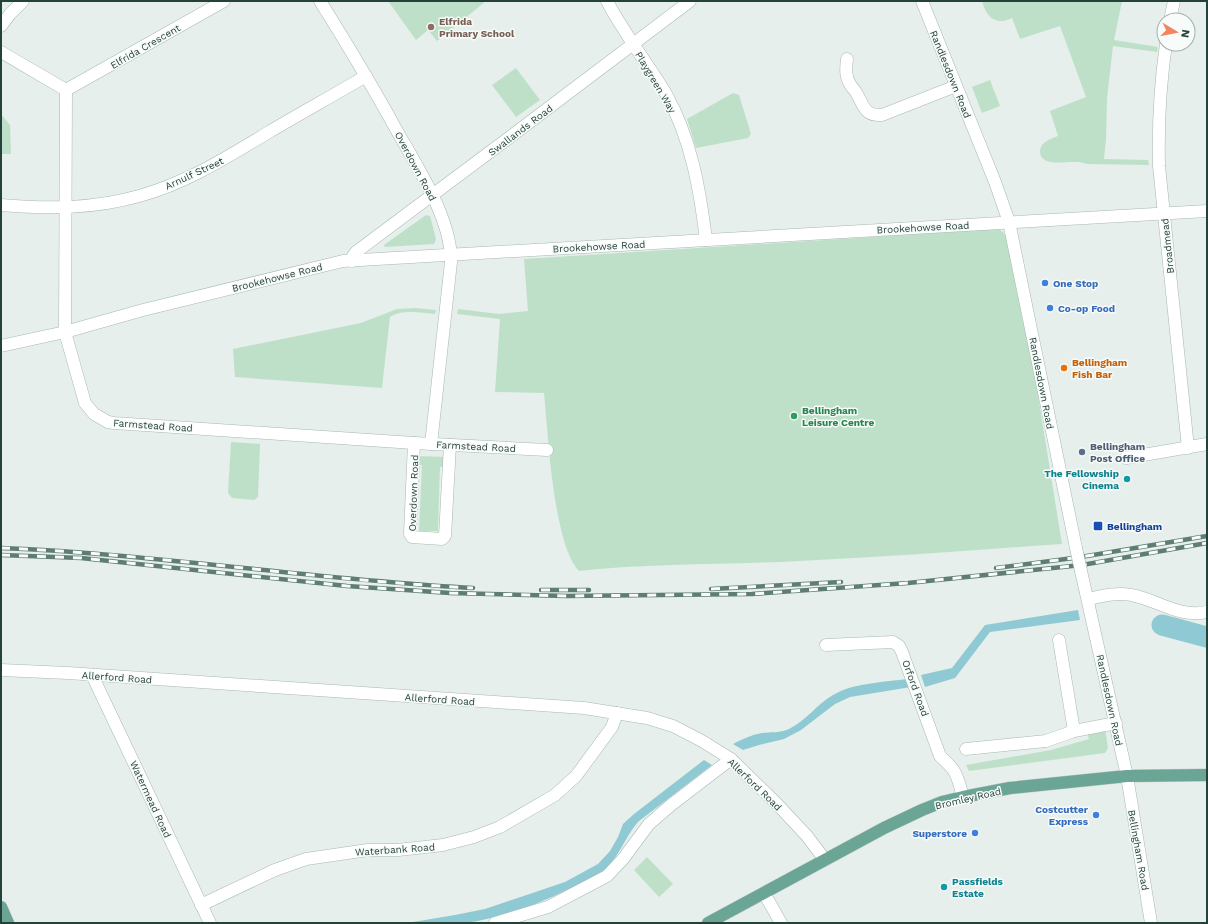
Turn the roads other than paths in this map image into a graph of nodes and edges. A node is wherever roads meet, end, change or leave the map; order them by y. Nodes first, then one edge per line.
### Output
1 (23, 1) edge
2 (224, 1) edge
3 (320, 1) edge
4 (607, 1) edge
5 (690, 1) edge
6 (922, 1) edge
7 (1174, 1) edge
8 (1172, 12) edge
9 (1, 26) edge
10 (633, 44) junction
11 (1, 52) edge
12 (1165, 52) edge
13 (847, 59) dead end
14 (366, 76) junction
15 (956, 86) junction
16 (66, 90) junction
17 (433, 196) junction
18 (1, 206) edge
19 (65, 208) junction
20 (1207, 210) edge
21 (1163, 213) junction
22 (1009, 222) junction
23 (706, 240) junction
24 (451, 255) junction
25 (352, 261) junction
26 (65, 332) junction
27 (1, 346) edge
28 (414, 443) junction
29 (432, 444) junction
30 (1207, 444) edge
31 (450, 445) junction
32 (1188, 448) junction
33 (547, 450) dead end
34 (1126, 458) dead end
35 (1088, 599) junction
36 (1207, 612) edge
37 (1059, 640) dead end
38 (826, 645) dead end
39 (1, 670) edge
40 (92, 675) junction
41 (617, 713) junction
42 (1116, 723) junction
43 (1074, 730) junction
44 (966, 749) dead end
45 (731, 759) junction
46 (1207, 775) edge
47 (1127, 776) junction
48 (963, 797) junction
49 (825, 860) junction
50 (764, 893) junction
51 (201, 905) junction
52 (1, 907) edge
53 (8, 923) edge
54 (210, 923) edge
55 (495, 923) edge
56 (708, 923) edge
57 (781, 923) edge
58 (1151, 923) edge

1 - 9 street
2 - 16 street, Elfrida Crescent
3 - 14 street, Overdown Road
4 - 10 street, Playgreen Way
5 - 10 street, Swallands Road
6 - 15 street, Randlesdown Road
7 - 8 street
10 - 17 street, Swallands Road
10 - 23 street, Playgreen Way
11 - 16 street
12 - 21 street, Broadmead
13 - 15 street
14 - 17 street, Overdown Road
14 - 19 street, Arnulf Street
15 - 22 street, Randlesdown Road
16 - 19 street, Farmstead Road
17 - 24 street, Overdown Road
17 - 25 street, Swallands Road
18 - 19 street, Arnulf Street
19 - 26 street, Farmstead Road
20 - 21 street, Brookehowse Road
21 - 22 street, Brookehowse Road
21 - 32 street, Broadmead
22 - 23 street, Brookehowse Road
22 - 35 street, Randlesdown Road, bridge
23 - 24 street, Brookehowse Road
24 - 25 street, Brookehowse Road
24 - 29 street, Overdown Road
25 - 26 street, Brookehowse Road
26 - 27 street, Brookehowse Road
26 - 28 street, Farmstead Road
28 - 29 street, Farmstead Road
28 - 31 street, Overdown Road
29 - 31 street, Farmstead Road
30 - 32 street
31 - 33 street, Farmstead Road
32 - 34 street
35 - 36 street
35 - 42 street, Randlesdown Road
37 - 43 street
38 - 48 street, Orford Road
39 - 40 street, Allerford Road
40 - 41 street, Allerford Road
40 - 51 street, Watermead Road
41 - 45 street, Allerford Road
41 - 51 street, Waterbank Road
42 - 43 street
42 - 47 street, Randlesdown Road
43 - 44 street
45 - 49 street, Allerford Road
45 - 55 street
46 - 47 main road, Bromley Road
47 - 48 main road, Bromley Road
47 - 58 street, Bellingham Road
48 - 49 main road, Bromley Road
49 - 50 main road, Bromley Road
50 - 56 main road, Bromley Road
50 - 57 street
51 - 54 street, Watermead Road
52 - 53 main road

